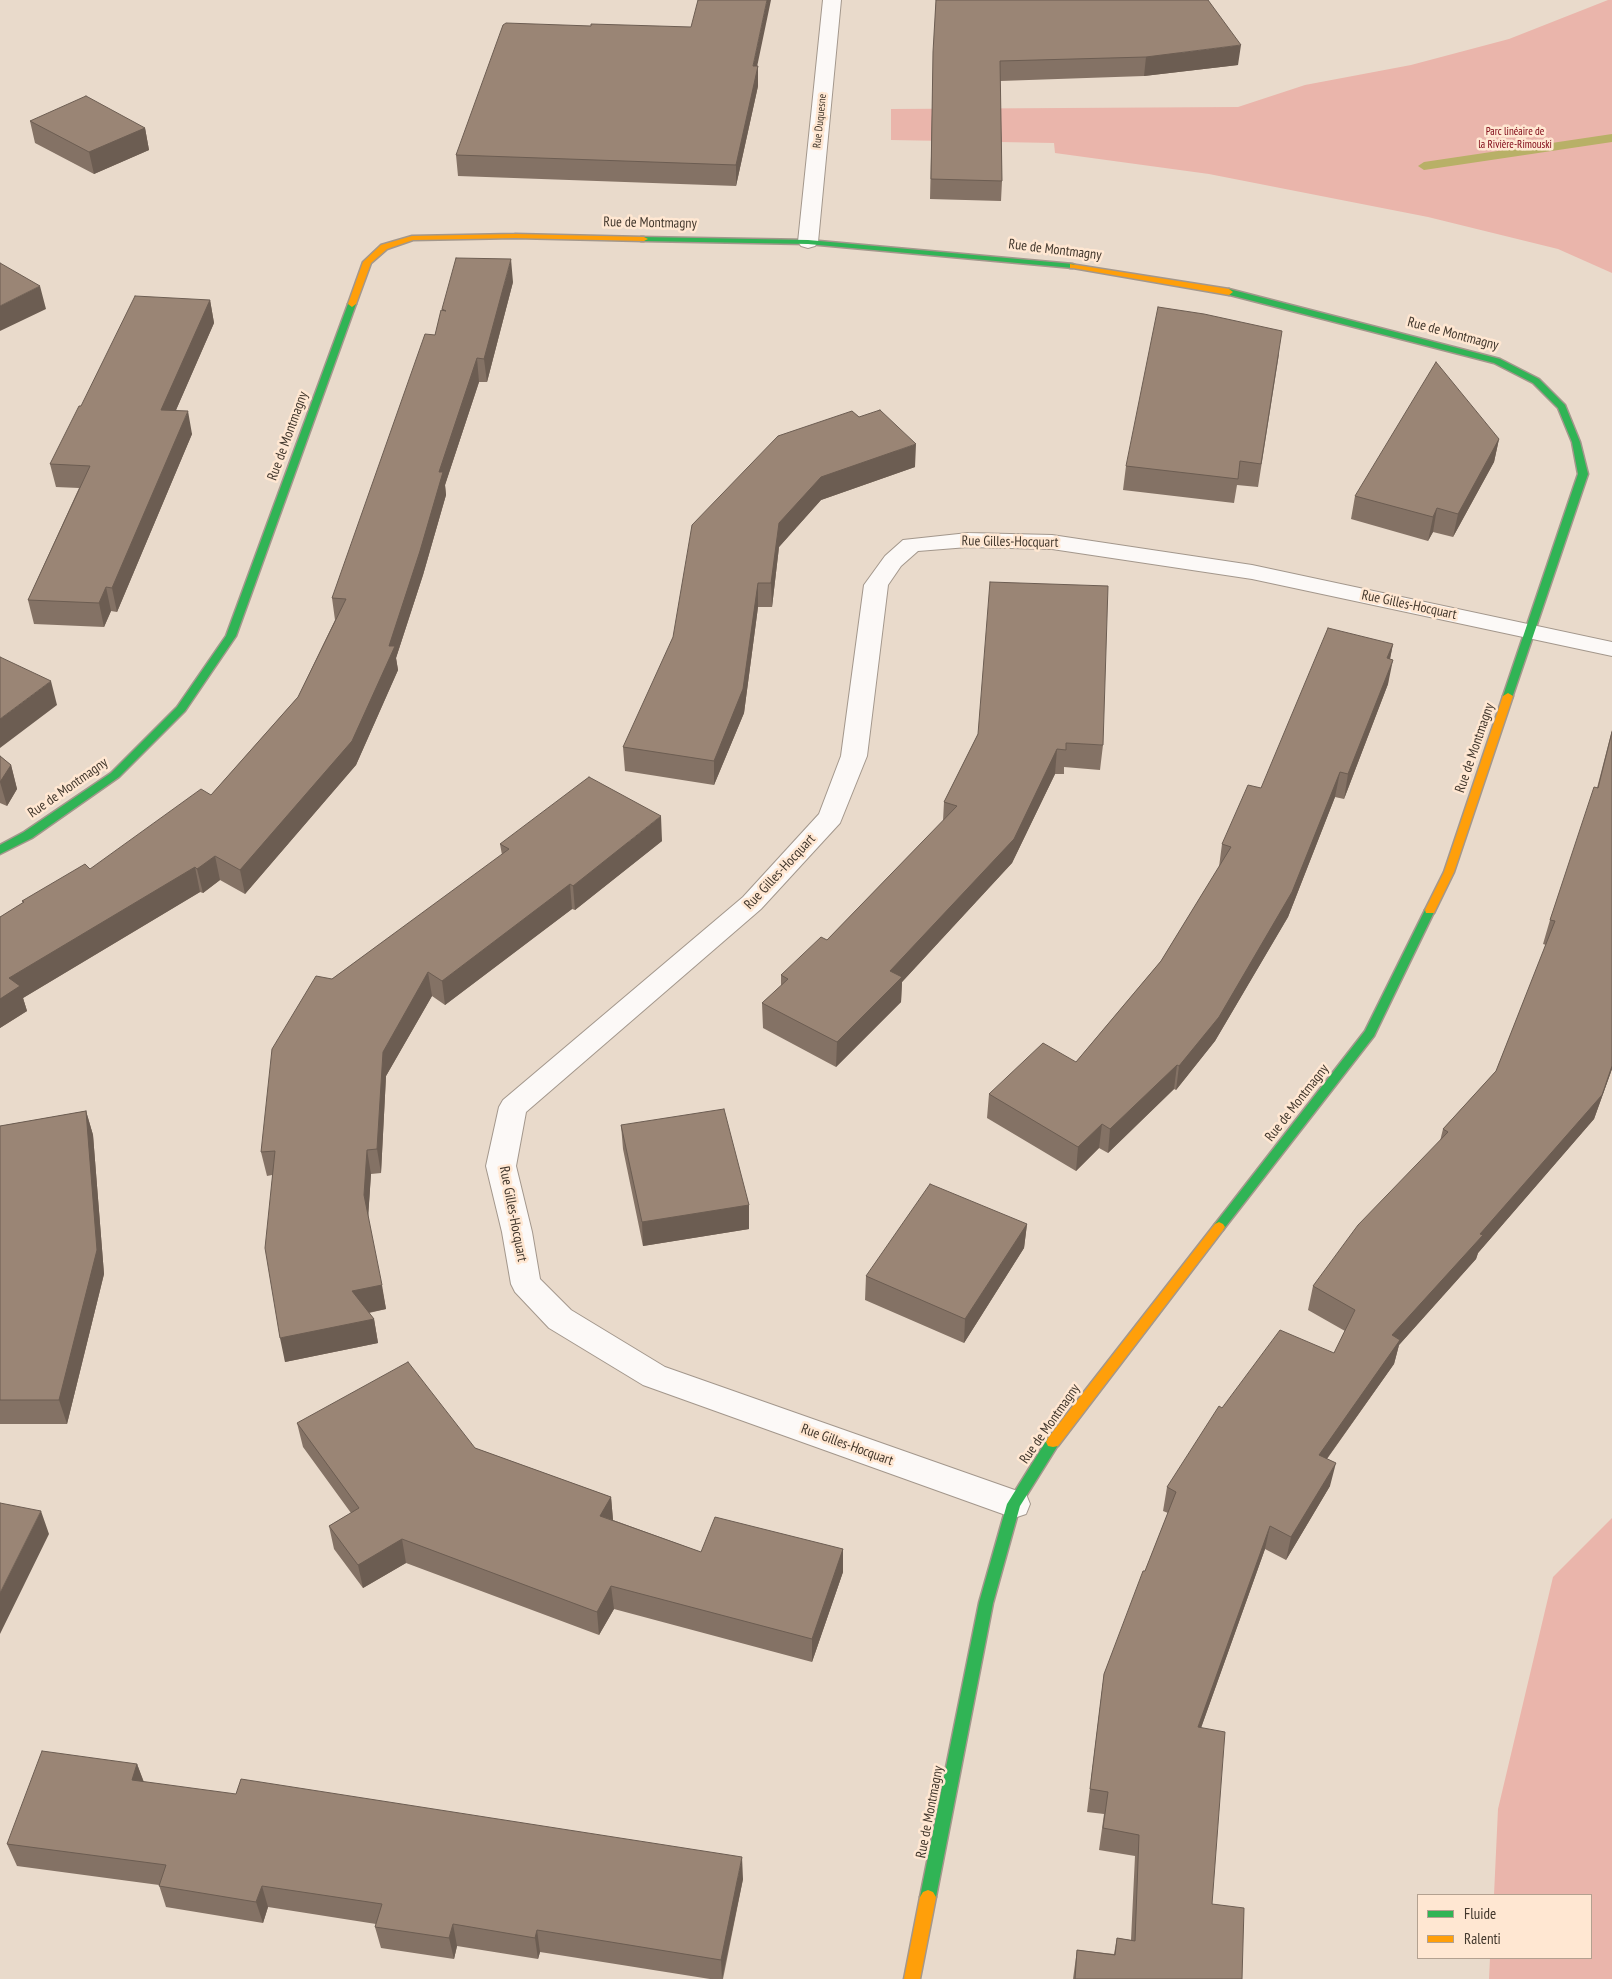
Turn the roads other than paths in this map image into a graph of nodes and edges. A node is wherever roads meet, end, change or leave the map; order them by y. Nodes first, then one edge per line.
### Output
1 (832, 0) edge
2 (808, 242) junction
3 (1530, 631) junction
4 (1612, 649) edge
5 (0, 850) edge
6 (1014, 1504) junction
7 (912, 1979) edge

1 - 2 street, Rue Duquesne
2 - 3 street, Rue de Montmagny
2 - 5 street, Rue de Montmagny
3 - 4 street, Rue Gilles-Hocquart
3 - 6 street, Rue de Montmagny
3 - 6 street, Rue Gilles-Hocquart
6 - 7 street, Rue de Montmagny

